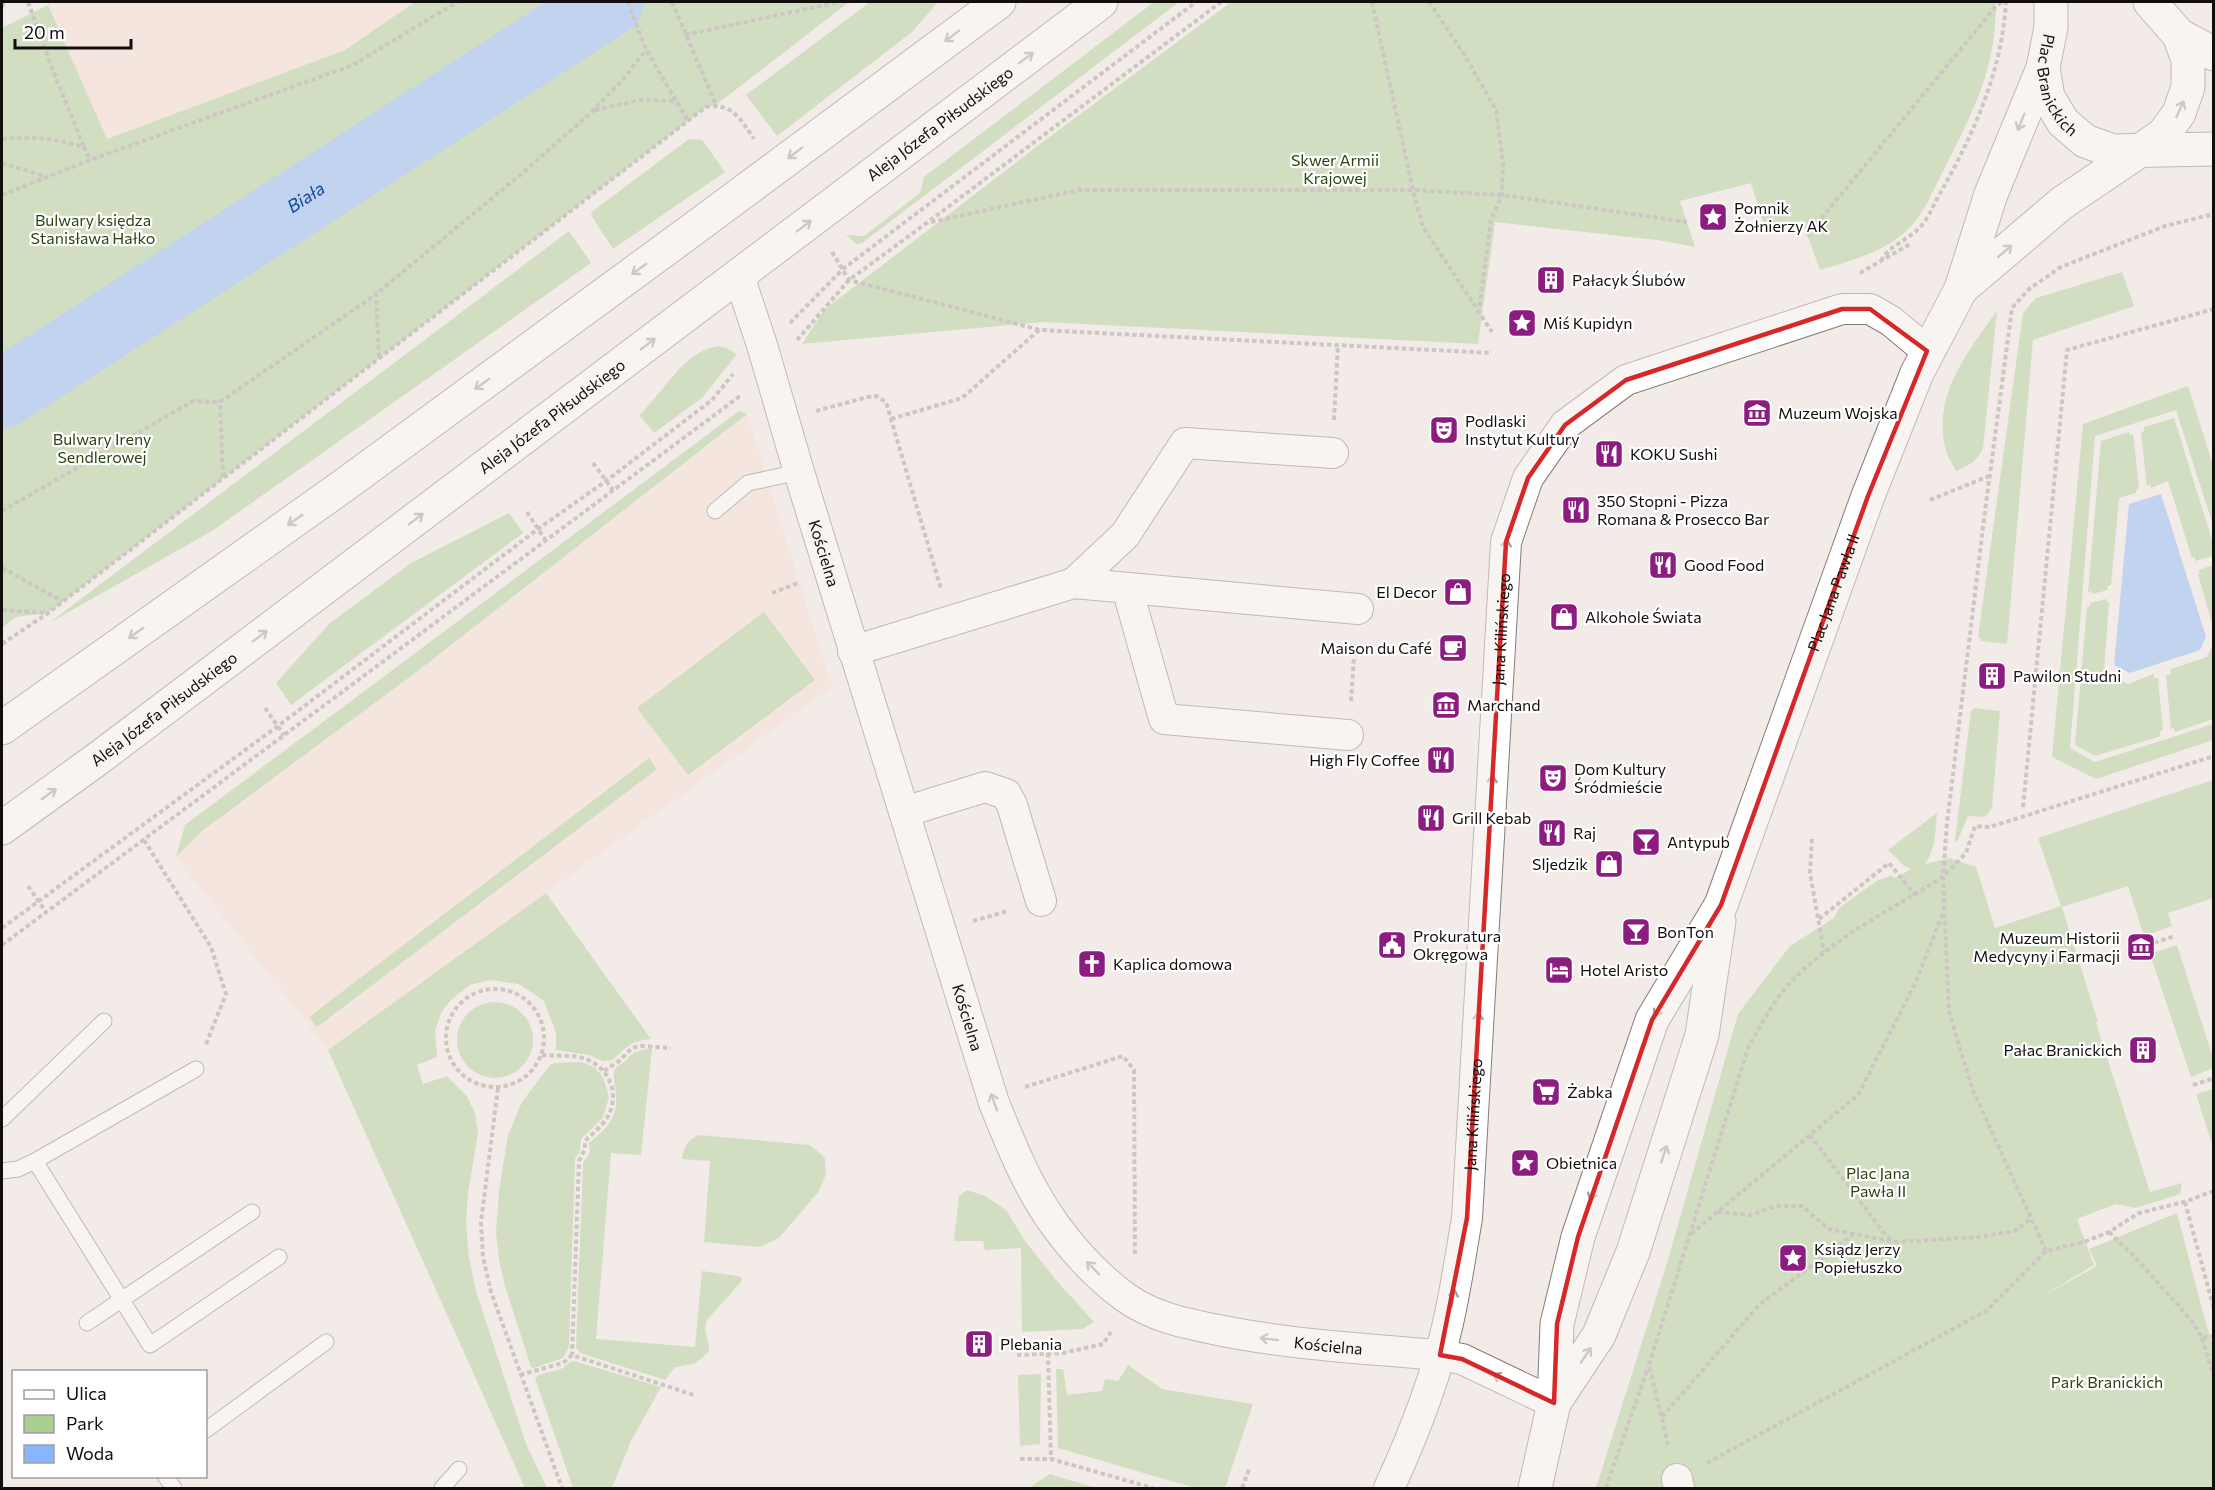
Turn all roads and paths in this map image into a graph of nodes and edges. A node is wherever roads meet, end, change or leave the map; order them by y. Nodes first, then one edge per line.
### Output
1 (4, 2) edge
2 (28, 2) edge
3 (457, 2) edge
4 (628, 2) edge
5 (672, 2) edge
6 (839, 2) edge
7 (999, 2) edge
8 (1101, 2) edge
9 (1196, 2) edge
10 (1221, 2) edge
11 (1372, 2) edge
12 (1429, 2) edge
13 (2004, 2) edge
14 (2051, 2) edge
15 (2150, 2) edge
16 (2, 7) edge
17 (685, 35) junction
18 (2179, 35) junction
19 (646, 50) junction
20 (2214, 54) edge
21 (2043, 68) junction
22 (676, 101) junction
23 (594, 110) junction
24 (688, 121) junction
25 (2, 139) edge
26 (84, 147) junction
27 (2214, 149) edge
28 (2141, 150) junction
29 (90, 160) junction
30 (2, 163) edge
31 (47, 177) junction
32 (1413, 190) junction
33 (2, 195) edge
34 (1502, 195) junction
35 (2214, 214) edge
36 (928, 222) junction
37 (1687, 222) dead end
38 (1807, 236) dead end
39 (1912, 243) dead end
40 (739, 276) junction
41 (849, 280) junction
42 (1961, 289) junction
43 (376, 294) junction
44 (2214, 309) edge
45 (1479, 311) junction
46 (1040, 330) junction
47 (1492, 332) dead end
48 (1338, 345) junction
49 (1927, 351) junction
50 (1492, 353) dead end
51 (379, 358) junction
52 (765, 358) junction
53 (220, 402) junction
54 (809, 413) dead end
55 (891, 419) junction
56 (1333, 453) joint
57 (593, 463) dead end
58 (799, 472) junction
59 (1989, 476) junction
60 (223, 477) junction
61 (606, 481) junction
62 (613, 490) junction
63 (1930, 500) dead end
64 (2, 511) edge
65 (715, 511) dead end
66 (527, 512) dead end
67 (538, 529) junction
68 (546, 541) junction
69 (2, 568) edge
70 (805, 582) dead end
71 (1074, 583) junction
72 (1126, 588) junction
73 (772, 593) dead end
74 (62, 601) junction
75 (1358, 609) joint
76 (2, 610) edge
77 (48, 613) junction
78 (950, 621) junction
79 (2, 644) edge
80 (854, 651) junction
81 (265, 708) dead end
82 (278, 726) junction
83 (2, 728) edge
84 (284, 735) junction
85 (1348, 735) joint
86 (2214, 756) edge
87 (2023, 807) dead end
88 (904, 812) junction
89 (2, 828) edge
90 (1812, 839) dead end
91 (144, 840) junction
92 (1943, 877) junction
93 (28, 886) dead end
94 (1915, 895) junction
95 (1041, 901) dead end
96 (39, 902) junction
97 (1721, 905) junction
98 (1944, 909) junction
99 (45, 912) junction
100 (988, 917) dead end
101 (1819, 919) junction
102 (968, 923) dead end
103 (2, 928) edge
104 (2175, 936) dead end
105 (2, 945) edge
106 (2147, 945) dead end
107 (1824, 952) junction
108 (104, 1021) dead end
109 (671, 1048) dead end
110 (542, 1054) junction
111 (196, 1069) joint
112 (604, 1071) junction
113 (2214, 1078) edge
114 (2193, 1085) dead end
115 (498, 1088) junction
116 (1019, 1089) dead end
117 (2, 1119) edge
118 (1810, 1135) junction
119 (35, 1161) junction
120 (2, 1171) edge
121 (2214, 1191) edge
122 (2184, 1202) junction
123 (252, 1212) dead end
124 (1718, 1212) junction
125 (2031, 1219) junction
126 (2109, 1232) junction
127 (1854, 1234) junction
128 (1690, 1235) junction
129 (1894, 1242) junction
130 (2046, 1251) junction
131 (1135, 1254) dead end
132 (279, 1257) dead end
133 (121, 1300) junction
134 (2214, 1308) edge
135 (87, 1323) dead end
136 (1111, 1332) dead end
137 (2214, 1336) edge
138 (2202, 1338) junction
139 (326, 1342) dead end
140 (1048, 1353) junction
141 (572, 1355) junction
142 (1017, 1355) dead end
143 (1440, 1355) junction
144 (1649, 1365) junction
145 (520, 1375) junction
146 (2214, 1377) edge
147 (694, 1395) dead end
148 (1554, 1403) junction
149 (1662, 1418) junction
150 (207, 1429) edge
151 (1051, 1459) junction
152 (1020, 1460) dead end
153 (1250, 1467) dead end
154 (459, 1469) dead end
155 (1678, 1484) edge
156 (442, 1488) edge
157 (562, 1488) edge
158 (1153, 1488) edge
159 (1242, 1488) edge
160 (1389, 1488) edge
161 (1535, 1488) edge
162 (1606, 1488) edge

1 - 16 path
2 - 26 path
3 - 29 path
4 - 19 path
5 - 17 path
6 - 17 path
7 -> 83 main road
40 -> 8 main road, Aleja Józefa Piłsudskiego
9 - 52 path
10 - 36 path
11 - 32 path
12 - 34 path
13 - 38 path
13 - 39 path
14 - 21 main road, Plac Branickich
15 - 18 main road
17 - 24 path
18 - 20 main road
28 -> 18 main road
19 - 22 path
19 - 23 path
21 - 28 main road, Plac Branickich
21 -> 42 main road, Plac Jana Pawła II
22 - 23 path
22 - 24 path
23 - 43 path
24 - 51 path
25 - 26 path
26 - 29 path
27 - 28 main road, Plac Branickich
42 -> 28 main road, Plac Jana Pawła II
29 - 31 path
30 - 31 path
31 - 33 path
32 - 34 path
32 - 36 path
32 - 45 path
34 - 37 path
34 - 45 path
35 - 59 path
36 - 41 path
40 - 52 street, Kościelna
89 -> 40 main road, Aleja Józefa Piłsudskiego
41 - 46 path
41 - 52 path
42 - 49 main road, Plac Jana Pawła II
43 - 51 path
43 - 53 path
44 - 87 path
45 - 47 path
46 - 48 path
46 - 55 path
48 - 50 path
48 - 56 path
49 - 97 main road, Plac Jana Pawła II
143 -> 49 street, Jana Kilińskiego
51 - 60 path
52 - 58 street, Kościelna
52 - 61 path
52 - 62 path
53 - 60 path
53 - 64 path
54 - 55 path
55 - 78 path
56 - 71 street
57 - 61 path
58 - 65 lane
58 - 80 street, Kościelna
59 - 63 path
59 - 92 path
60 - 74 path
61 - 62 path
61 - 67 path
62 - 68 path
66 - 67 path
67 - 68 path
67 - 82 path
68 - 84 path
69 - 74 path
70 - 73 path
71 - 72 street
71 - 78 street
72 - 75 street
72 - 85 street
74 - 77 path
75 - 85 path
76 - 77 path
77 - 79 path
78 - 80 street
80 - 88 street, Kościelna
81 - 82 path
82 - 84 path
82 - 96 path
84 - 91 path
86 - 92 path
88 - 95 street
143 -> 88 street, Kościelna
90 - 101 path
91 - 99 path
91 - 111 path
92 - 94 path
92 - 98 path
93 - 96 path
94 - 101 path
94 - 107 path
96 - 99 path
96 - 103 path
148 -> 97 main road, Plac Jana Pawła II
97 -> 148 main road, Plac Jana Pawła II
98 - 118 path
98 - 125 path
99 - 105 path
100 - 102 path
101 - 107 path
104 - 106 path
107 - 128 path
108 - 117 lane
109 - 112 path
110 - 112 path
110 - 115 path
110 - 115 path
111 - 119 lane
112 - 141 path
113 - 114 path
115 - 145 path
116 - 131 path
118 - 124 path
118 - 129 path
119 - 120 lane
119 - 133 lane
121 - 122 path
122 - 126 path
122 - 134 path
123 - 133 lane
124 - 127 path
124 - 128 path
125 - 129 path
125 - 130 path
126 - 130 path
126 - 138 path
127 - 129 path
127 - 149 path
128 - 144 path
130 - 155 path
132 - 133 lane
133 - 135 lane
136 - 140 path
137 - 138 path
138 - 146 path
139 - 150 lane
140 - 142 path
140 - 151 path
141 - 145 path
141 - 147 path
148 -> 143 street, Kościelna
143 - 160 street
144 - 149 path
144 - 162 path
145 - 157 path
148 - 161 main road, Plac Jana Pawła II
149 - 155 path
151 - 152 path
151 - 158 path
153 - 159 path
154 - 156 lane

